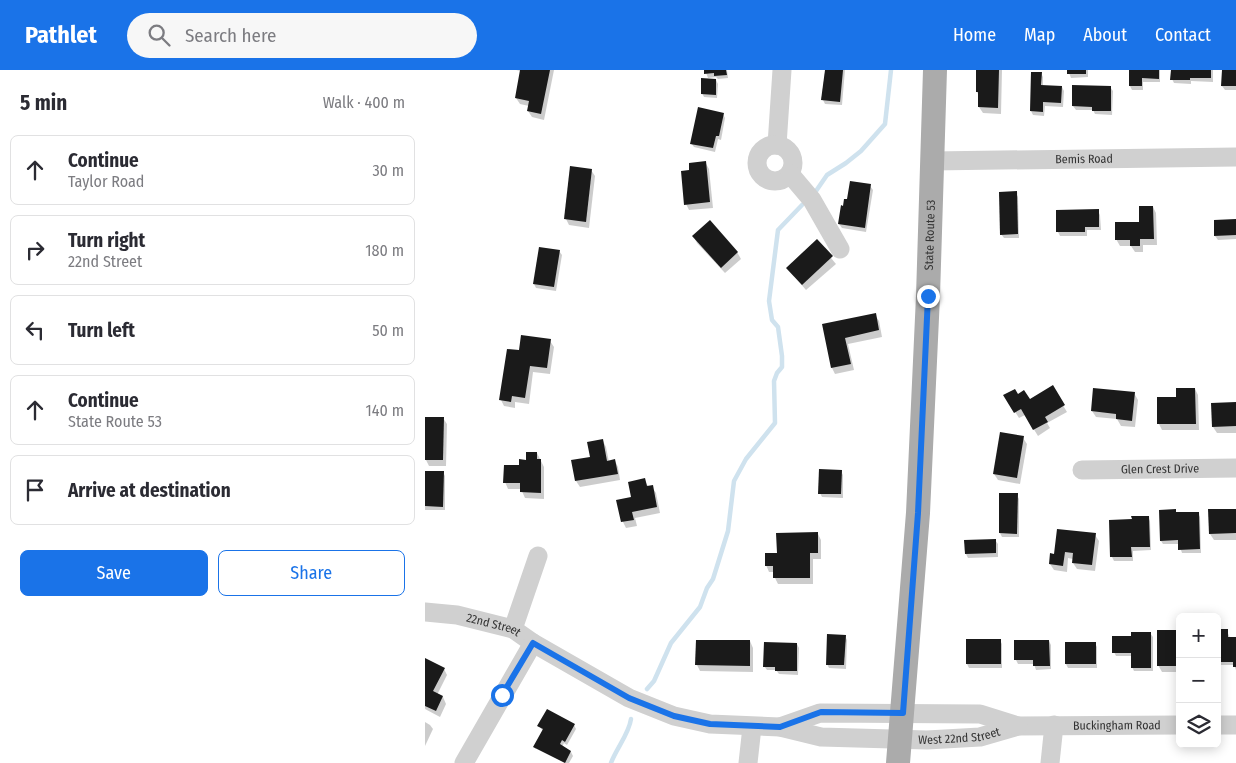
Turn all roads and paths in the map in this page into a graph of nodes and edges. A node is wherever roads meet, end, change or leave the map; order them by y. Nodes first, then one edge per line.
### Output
1 (782, 70) edge
2 (935, 70) edge
3 (777, 145) junction
4 (1236, 157) edge
5 (932, 162) junction
6 (790, 174) junction
7 (840, 249) dead end
8 (1236, 468) edge
9 (1082, 470) dead end
10 (538, 556) dead end
11 (425, 612) edge
12 (513, 629) junction
13 (533, 643) junction
14 (903, 713) junction
15 (1054, 725) junction
16 (1176, 725) edge
17 (1221, 725) edge
18 (1236, 725) edge
19 (1018, 726) junction
20 (752, 727) junction
21 (780, 727) junction
22 (901, 739) junction
23 (464, 763) edge
24 (748, 763) edge
25 (898, 763) edge
26 (1050, 763) edge

1 - 3 street
2 - 5 main road, State Route 53
3 - 6 street
3 - 6 street
4 - 5 street, Bemis Road
5 - 14 main road, State Route 53
6 - 7 street
8 - 9 street, Glen Crest Drive
10 - 12 street
11 - 12 street, 22nd Street
12 - 13 street, 22nd Street
13 - 20 street, 22nd Street
13 - 23 street
14 - 19 street, West 22nd Street
14 - 21 street, 22nd Street
14 - 22 main road, State Route 53
15 - 16 street, Buckingham Road
15 - 19 street, West 22nd Street
15 - 26 street
17 - 18 street
19 - 22 street, West 22nd Street
20 - 21 street, 22nd Street
20 - 24 street
21 - 22 street, 22nd Street
22 - 25 main road, State Route 53

